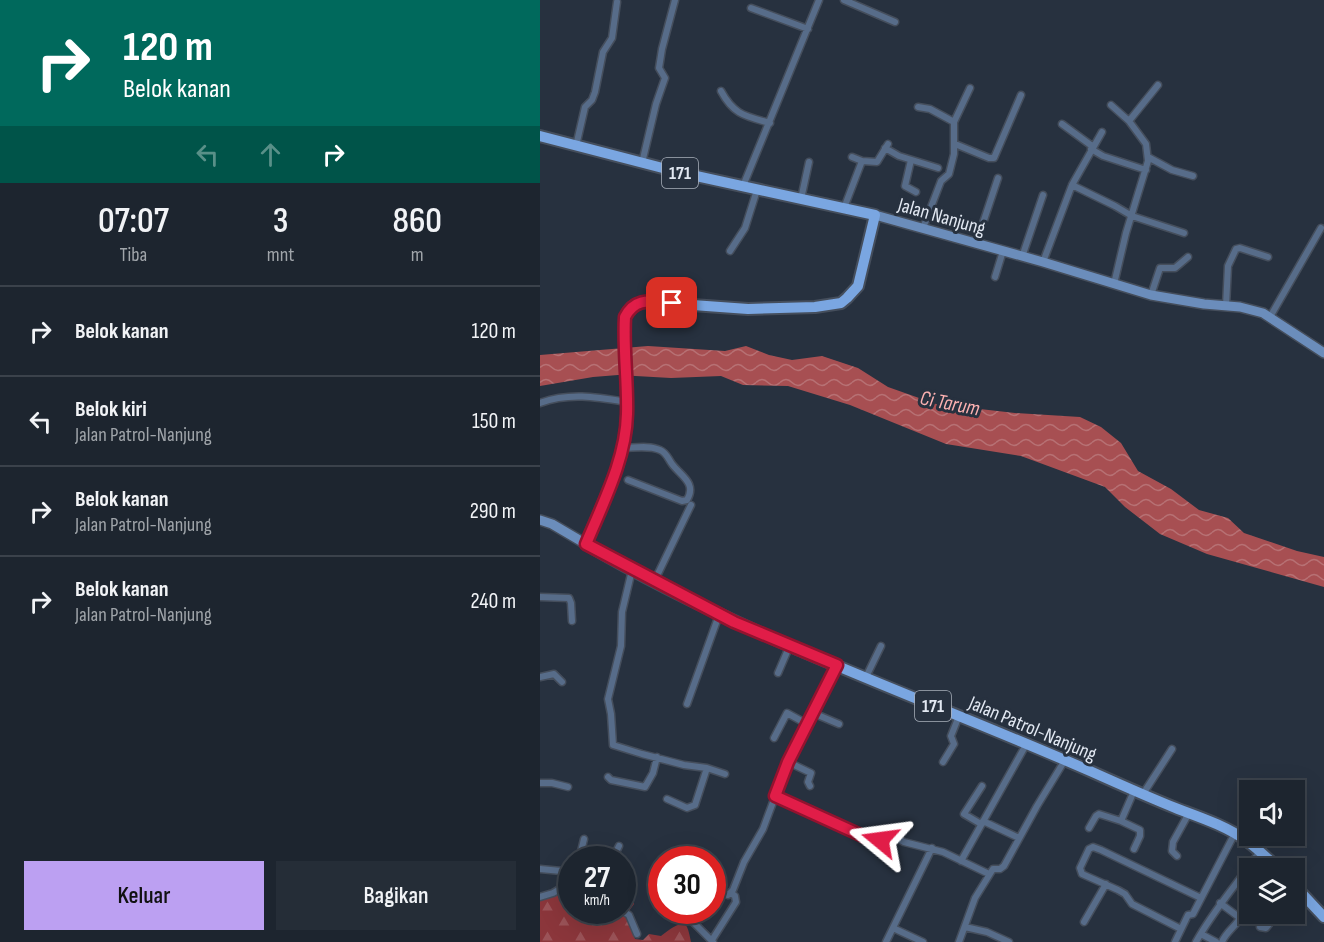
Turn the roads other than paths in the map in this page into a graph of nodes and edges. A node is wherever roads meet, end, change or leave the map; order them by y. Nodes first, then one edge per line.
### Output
1 (675, 0) edge
2 (819, 0) edge
3 (844, 0) edge
4 (617, 2) dead end
5 (752, 8) dead end
6 (895, 22) dead end
7 (808, 30) junction
8 (1158, 85) dead end
9 (970, 88) dead end
10 (721, 91) dead end
11 (1021, 95) dead end
12 (1111, 105) dead end
13 (918, 107) dead end
14 (1129, 121) junction
15 (954, 122) junction
16 (771, 123) junction
17 (1062, 124) dead end
18 (1102, 132) dead end
19 (540, 136) edge
20 (955, 144) junction
21 (576, 146) junction
22 (1092, 148) junction
23 (852, 157) dead end
24 (1148, 157) junction
25 (911, 160) junction
26 (862, 161) junction
27 (809, 162) dead end
28 (642, 163) junction
29 (938, 168) dead end
30 (1146, 170) junction
31 (1192, 177) dead end
32 (998, 178) dead end
33 (1072, 185) junction
34 (743, 186) junction
35 (757, 190) junction
36 (916, 192) dead end
37 (1043, 195) dead end
38 (801, 199) junction
39 (844, 208) junction
40 (874, 215) junction
41 (1132, 216) junction
42 (923, 228) junction
43 (1321, 228) dead end
44 (1184, 233) dead end
45 (976, 244) junction
46 (730, 251) dead end
47 (1003, 251) junction
48 (1022, 257) junction
49 (1188, 257) dead end
50 (1268, 257) dead end
51 (1043, 262) junction
52 (995, 277) dead end
53 (1114, 284) junction
54 (1151, 295) junction
55 (1226, 306) junction
56 (1270, 317) junction
57 (1324, 353) edge
58 (626, 400) junction
59 (540, 403) edge
60 (622, 448) junction
61 (628, 480) dead end
62 (691, 505) dead end
63 (540, 520) edge
64 (586, 544) junction
65 (632, 570) junction
66 (654, 582) junction
67 (540, 597) edge
68 (719, 615) junction
69 (572, 621) dead end
70 (790, 645) junction
71 (881, 646) dead end
72 (837, 665) junction
73 (778, 673) dead end
74 (540, 677) edge
75 (866, 677) junction
76 (562, 682) dead end
77 (687, 704) dead end
78 (813, 713) junction
79 (959, 716) junction
80 (807, 724) junction
81 (839, 724) dead end
82 (774, 738) dead end
83 (1027, 743) junction
84 (1172, 749) dead end
85 (657, 757) junction
86 (1065, 760) junction
87 (788, 762) junction
88 (943, 762) dead end
89 (707, 768) junction
90 (725, 774) dead end
91 (608, 777) dead end
92 (540, 783) edge
93 (810, 786) dead end
94 (982, 786) dead end
95 (568, 787) dead end
96 (1139, 792) junction
97 (775, 796) junction
98 (667, 799) dead end
99 (1189, 813) junction
100 (1121, 821) junction
101 (982, 823) junction
102 (1089, 828) dead end
103 (1235, 833) junction
104 (1019, 837) junction
105 (584, 839) dead end
106 (582, 846) edge
107 (932, 848) junction
108 (1134, 849) dead end
109 (1260, 851) junction
110 (1177, 856) dead end
111 (1267, 858) edge
112 (961, 861) junction
113 (540, 869) edge
114 (558, 871) edge
115 (989, 874) junction
116 (1106, 884) junction
117 (558, 890) edge
118 (730, 893) junction
119 (726, 894) edge
120 (540, 897) edge
121 (1201, 898) junction
122 (1305, 898) edge
123 (1220, 903) junction
124 (1323, 913) edge
125 (1084, 922) dead end
126 (633, 924) edge
127 (695, 924) edge
128 (1269, 924) edge
129 (965, 927) junction
130 (1260, 927) dead end
131 (893, 928) junction
132 (1181, 929) junction
133 (637, 934) dead end
134 (993, 934) junction
135 (1200, 934) junction
136 (713, 941) edge
137 (886, 942) edge
138 (923, 942) edge
139 (959, 942) edge
140 (990, 942) edge
141 (1008, 942) edge
142 (1175, 942) edge
143 (1196, 942) edge
144 (1215, 942) edge
145 (1222, 942) edge

1 - 28 street
2 - 7 street
3 - 6 street
4 - 21 street
5 - 7 street
7 - 16 street
8 - 14 street
9 - 15 street
10 - 16 street
11 - 20 street
12 - 14 street
13 - 15 street
14 - 24 street
15 - 20 street
16 - 34 street
17 - 22 street
18 - 22 street
19 - 21 main road, Jalan Nanjung / 171
20 - 42 street
21 - 28 main road, Jalan Nanjung / 171
22 - 30 street
22 - 33 street
23 - 26 street
24 - 30 street
24 - 31 street
25 - 26 street
25 - 29 street
25 - 36 street
26 - 39 street
27 - 38 street
28 - 34 main road, Jalan Nanjung / 171
30 - 41 street
32 - 45 street
33 - 41 street
33 - 51 street
34 - 35 main road, Jalan Nanjung / 171
35 - 38 main road, Jalan Nanjung / 171
35 - 46 street
37 - 48 street
38 - 39 main road, Jalan Nanjung / 171
39 - 40 main road, Jalan Nanjung / 171
40 - 42 main road, Jalan Nanjung / 171
40 - 58 main road
41 - 44 street
41 - 53 street
42 - 45 main road, Jalan Nanjung / 171
43 - 56 street
45 - 47 main road, Jalan Nanjung / 171
47 - 48 main road, Jalan Nanjung / 171
47 - 52 street
48 - 51 main road, Jalan Nanjung / 171
49 - 54 street
50 - 55 street
51 - 53 main road, Jalan Nanjung / 171
53 - 54 main road, Jalan Nanjung / 171
54 - 55 main road, Jalan Nanjung / 171
55 - 56 main road, Jalan Nanjung / 171
56 - 57 main road, Jalan Nanjung / 171
58 - 59 street
58 - 60 main road
60 - 61 street
60 - 64 main road
62 - 66 street
63 - 64 main road
64 - 65 main road, Jalan Patrol-Nanjung / 171
65 - 66 main road, Jalan Patrol-Nanjung / 171
65 - 85 street
66 - 68 main road, Jalan Patrol-Nanjung / 171
67 - 69 street
68 - 70 main road, Jalan Patrol-Nanjung / 171
68 - 77 street
70 - 72 main road, Jalan Patrol-Nanjung / 171
70 - 73 street
71 - 75 street
72 - 75 main road, Jalan Patrol-Nanjung / 171
72 - 78 street
74 - 76 street
75 - 79 main road, Jalan Patrol-Nanjung / 171
78 - 80 street
78 - 81 street
79 - 83 main road, Jalan Patrol-Nanjung / 171
79 - 88 street
80 - 82 street
80 - 87 street
83 - 86 main road, Jalan Patrol-Nanjung / 171
83 - 101 street
84 - 96 street
85 - 89 street
85 - 91 street
86 - 96 main road, Jalan Patrol-Nanjung / 171
86 - 104 street
87 - 93 street
87 - 97 street
89 - 90 street
89 - 98 street
92 - 95 street
94 - 101 street
96 - 99 main road, Jalan Patrol-Nanjung / 171
96 - 100 street
97 - 107 street
97 - 118 street
99 - 103 main road, Jalan Patrol-Nanjung / 171
99 - 110 street
100 - 102 street
100 - 108 street
101 - 104 street
101 - 112 street
103 - 109 main road, Jalan Patrol-Nanjung / 171
103 - 121 street
104 - 115 street
105 - 106 street
107 - 112 street
107 - 131 street
109 - 111 main road, Jalan Patrol-Nanjung / 171
109 - 123 street
112 - 115 street
113 - 114 street
115 - 129 street
116 - 121 street
116 - 125 street
116 - 132 street
117 - 120 street
118 - 119 street
118 - 136 street
121 - 132 street
122 - 124 main road
123 - 135 street
123 - 145 street
126 - 133 street
127 - 136 street
128 - 130 street
129 - 134 street
129 - 139 street
131 - 137 street
131 - 138 street
132 - 142 street
134 - 140 street
134 - 141 street
135 - 143 street
135 - 144 street

